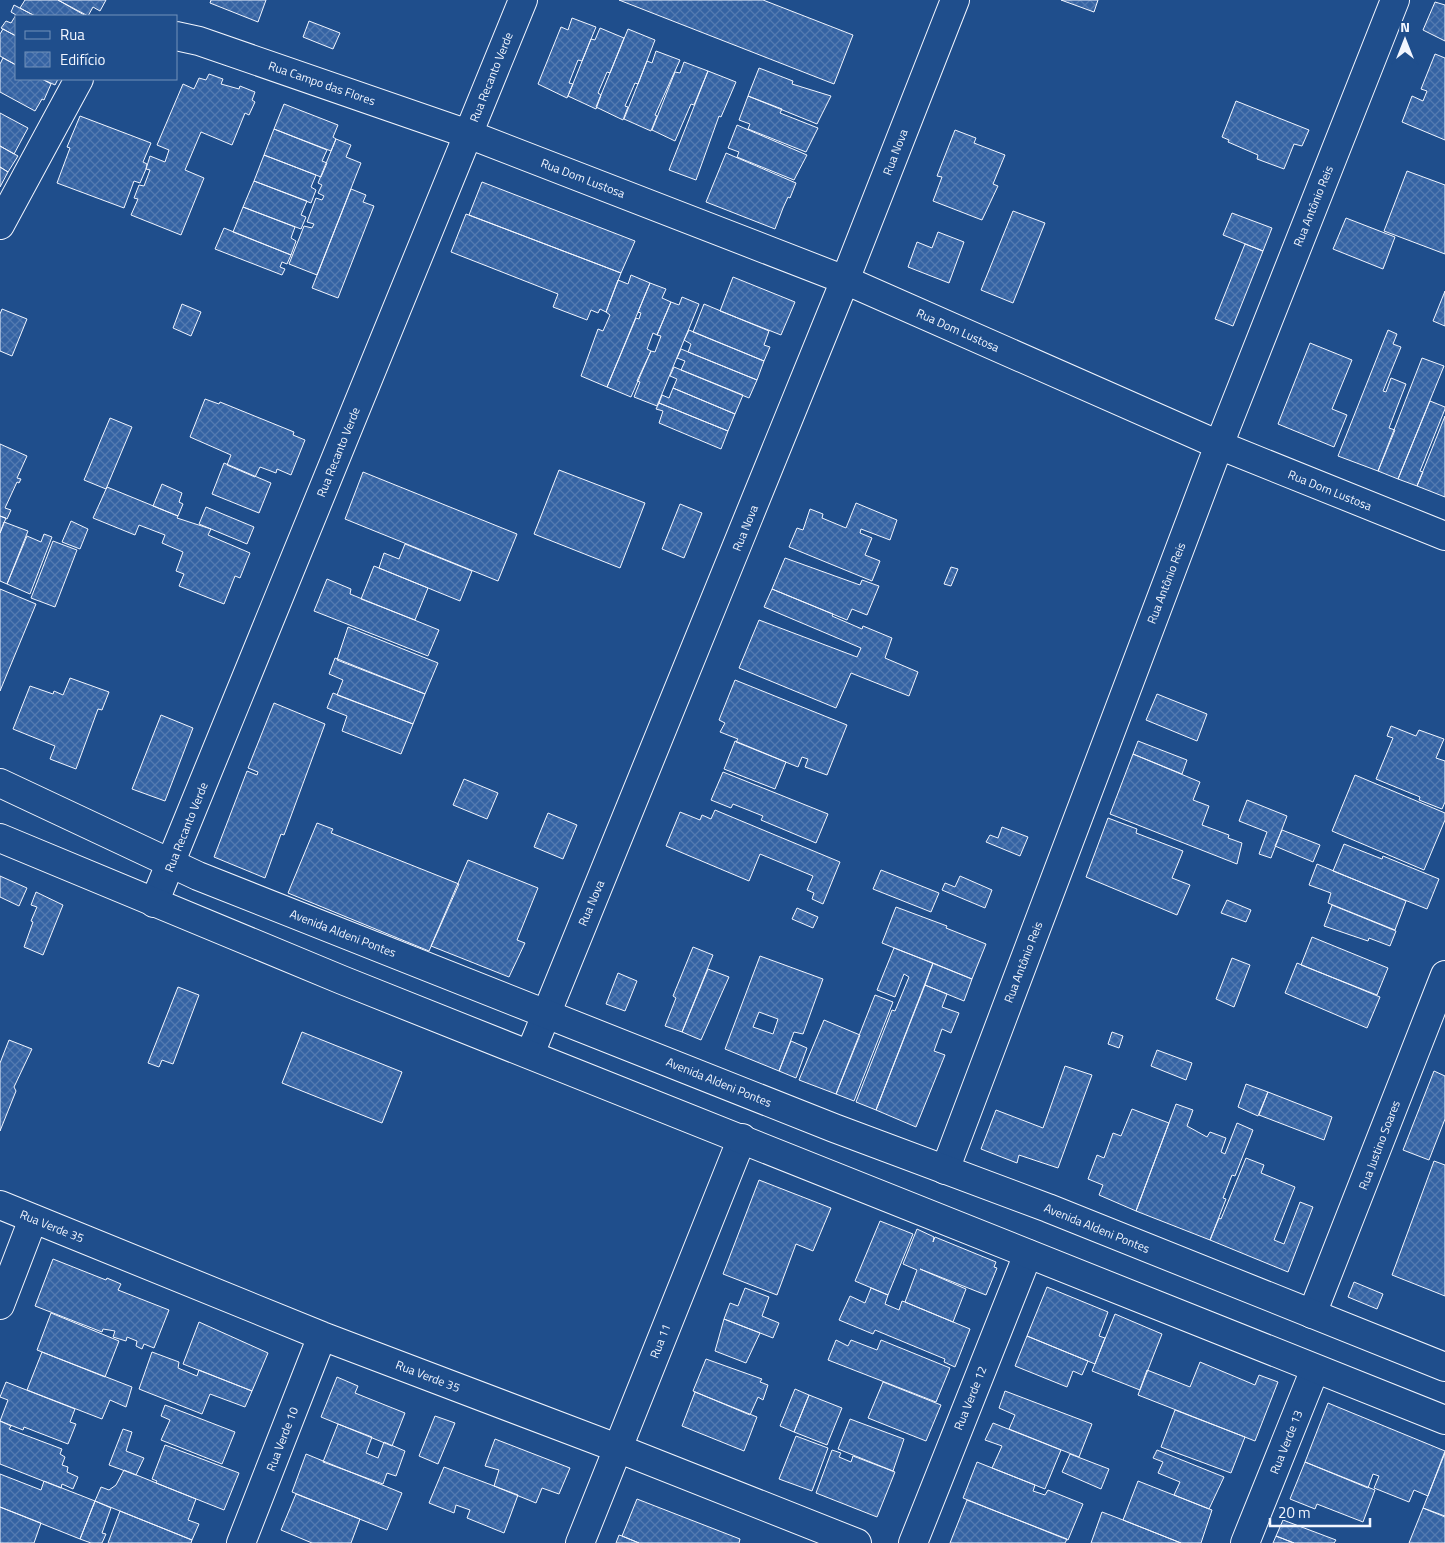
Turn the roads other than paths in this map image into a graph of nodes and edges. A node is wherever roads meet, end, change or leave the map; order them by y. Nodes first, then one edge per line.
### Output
1 (523, 0) edge
2 (955, 0) edge
3 (1395, 0) edge
4 (178, 36) edge
5 (77, 80) edge
6 (468, 134) junction
7 (0, 225) edge
8 (845, 280) junction
9 (1219, 444) junction
10 (1445, 536) edge
11 (0, 783) edge
12 (0, 838) edge
13 (170, 865) junction
14 (154, 904) junction
15 (1445, 975) edge
16 (546, 1013) junction
17 (530, 1054) junction
18 (742, 1138) junction
19 (945, 1170) junction
20 (0, 1205) edge
21 (33, 1219) junction
22 (1028, 1254) junction
23 (0, 1305) edge
24 (1312, 1314) junction
25 (322, 1336) junction
26 (1445, 1367) edge
27 (1316, 1369) junction
28 (1445, 1420) edge
29 (617, 1448) junction
30 (241, 1543) edge
31 (580, 1543) edge
32 (857, 1543) edge
33 (913, 1543) edge
34 (1245, 1543) edge

1 - 6 street, Rua Recanto Verde
2 - 8 street, Rua Nova
3 - 9 street, Rua Antônio Reis
4 - 6 street, Rua Campo das Flores
5 - 7 street
6 - 8 street, Rua Dom Lustosa
6 - 13 street, Rua Recanto Verde
8 - 9 street, Rua Dom Lustosa
8 - 16 street, Rua Nova
9 - 10 street, Rua Dom Lustosa
9 - 19 street, Rua Antônio Reis
11 - 13 street, Avenida Aldeni Pontes
12 - 14 street
13 - 14 street, Rua Recanto Verde
13 - 16 street, Avenida Aldeni Pontes
14 - 17 street
15 - 24 street, Rua Justino Soares
16 - 17 street, Rua Nova
16 - 19 street, Avenida Aldeni Pontes
17 - 18 street
18 - 22 street
18 - 29 street, Rua 11
19 - 24 street, Avenida Aldeni Pontes
20 - 21 street, Rua Verde 35
21 - 23 street
21 - 25 street, Rua Verde 35
22 - 27 street
22 - 33 street, Rua Verde 12
24 - 26 street, Avenida Aldeni Pontes
25 - 29 street, Rua Verde 35
25 - 30 street, Rua Verde 10
27 - 28 street
27 - 34 street, Rua Verde 13
29 - 31 street, Rua 11
29 - 32 street, Rua Verde 35

